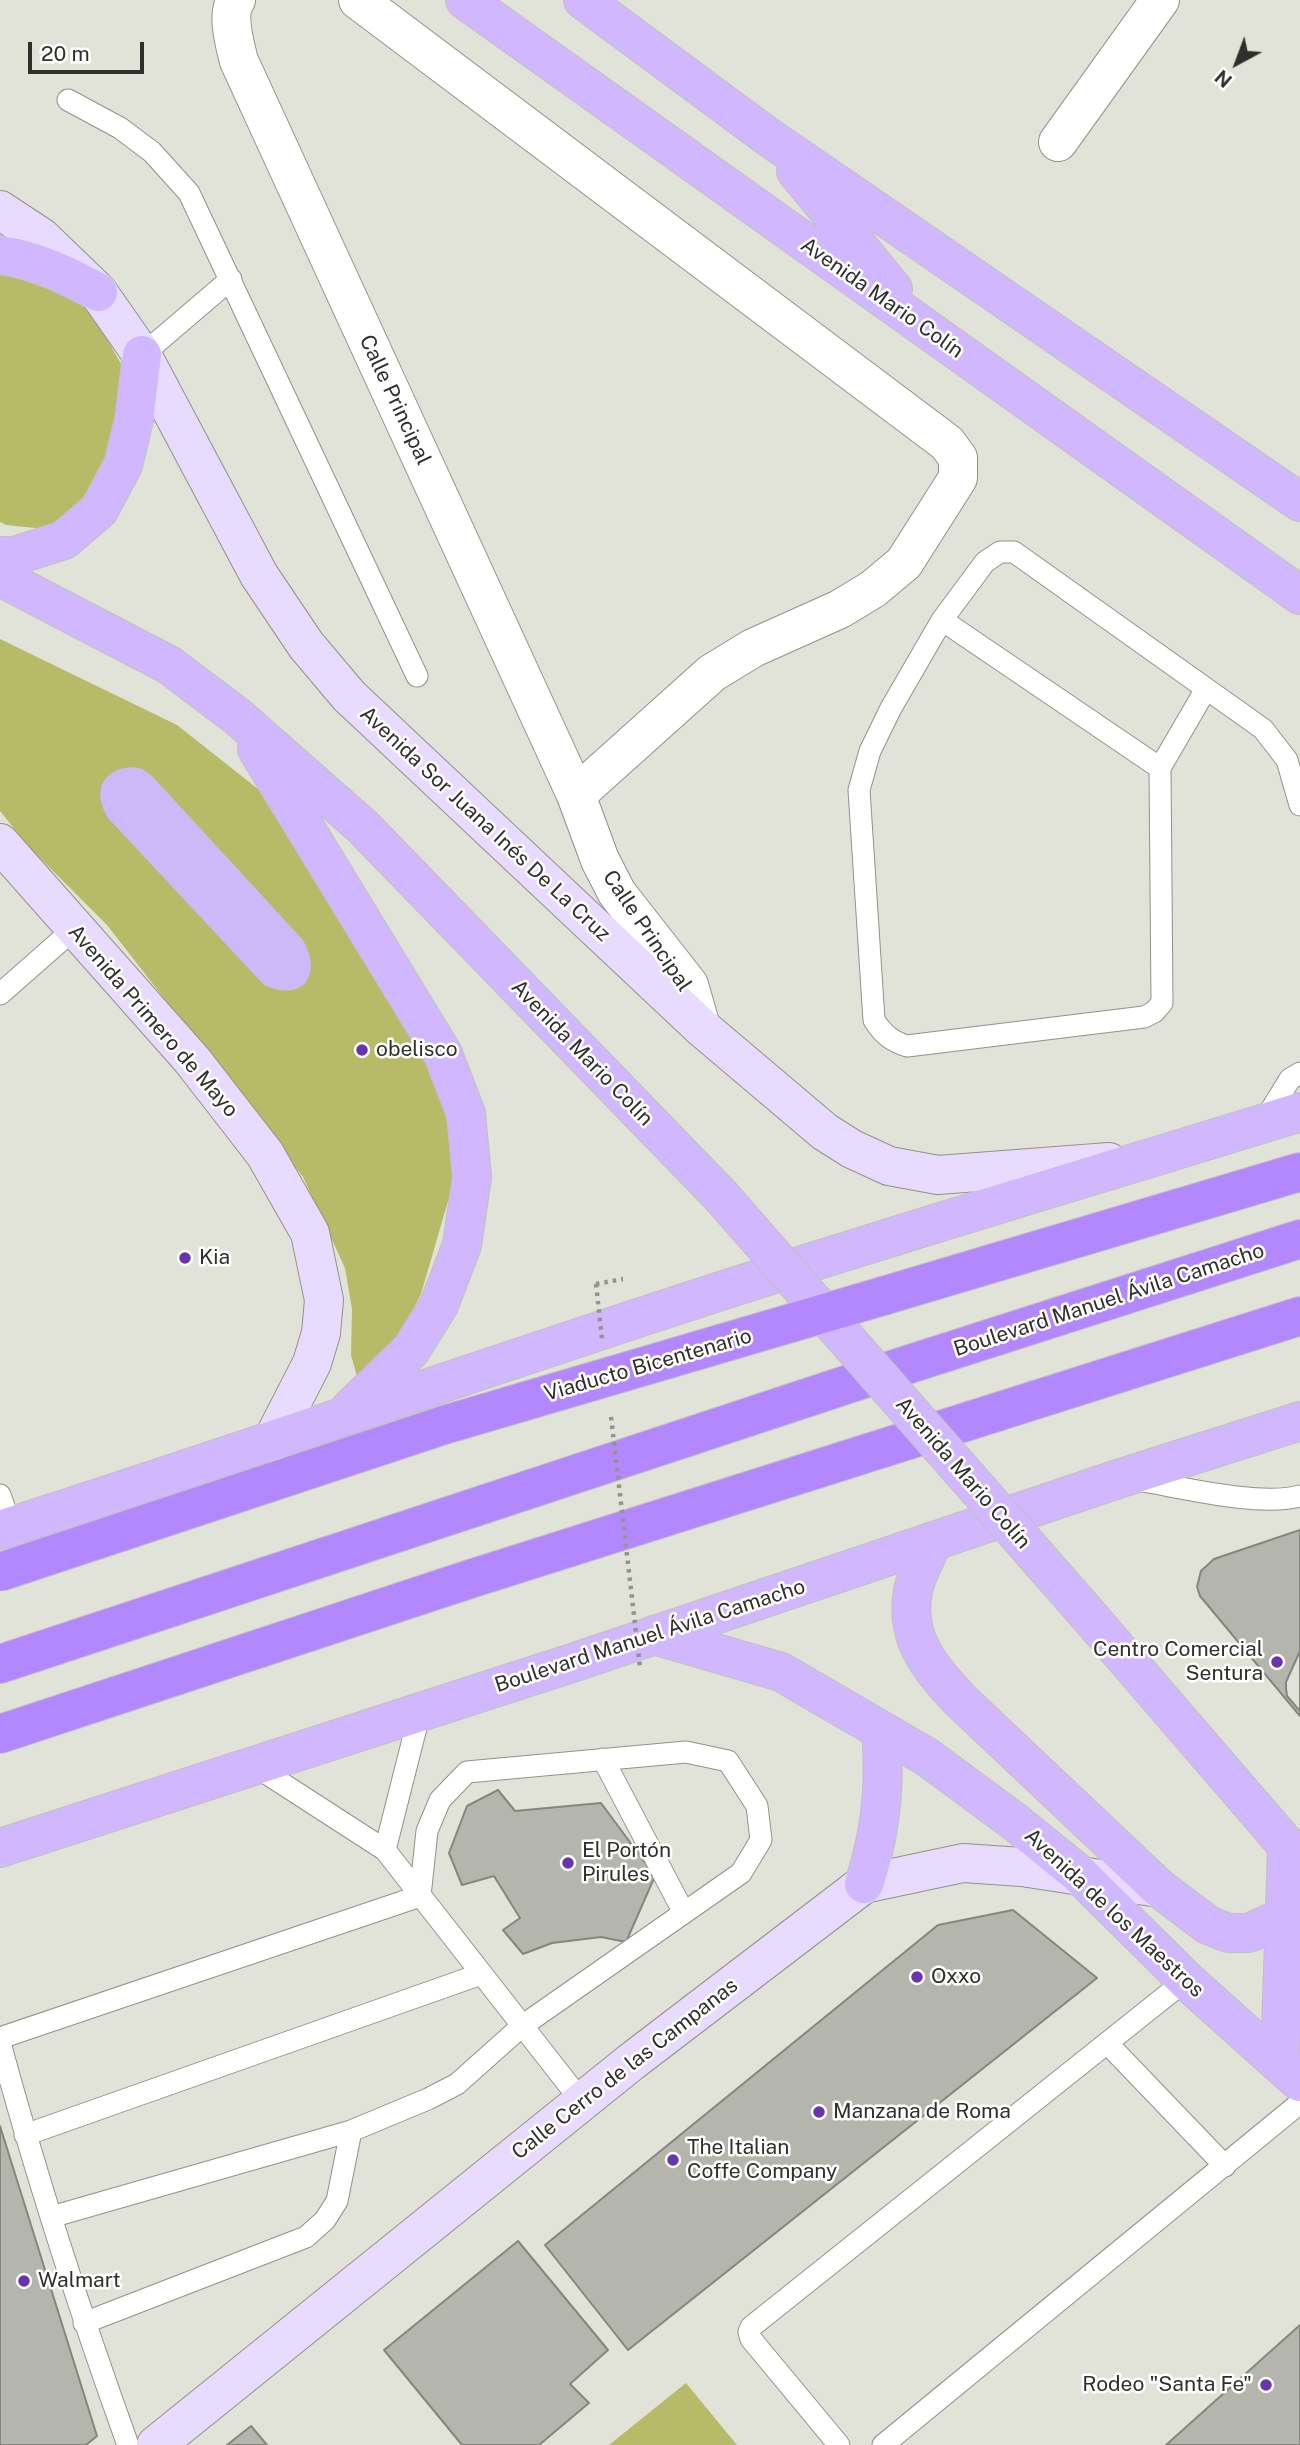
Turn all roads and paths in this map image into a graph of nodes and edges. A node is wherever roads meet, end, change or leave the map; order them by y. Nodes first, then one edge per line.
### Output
1 (236, 0) edge
2 (358, 0) edge
3 (465, 0) edge
4 (1160, 0) edge
5 (584, 1) edge
6 (68, 100) dead end
7 (767, 136) junction
8 (1058, 142) dead end
9 (0, 210) edge
10 (0, 255) edge
11 (231, 279) junction
12 (98, 292) junction
13 (926, 329) junction
14 (142, 355) junction
15 (1300, 502) edge
16 (0, 556) edge
17 (0, 577) edge
18 (1300, 595) edge
19 (942, 620) junction
20 (416, 676) dead end
21 (1206, 690) junction
22 (238, 718) junction
23 (1160, 768) junction
24 (576, 795) junction
25 (1300, 805) edge
26 (0, 843) edge
27 (74, 929) junction
28 (0, 994) edge
29 (701, 1027) junction
30 (1300, 1073) edge
31 (1300, 1112) edge
32 (1262, 1124) junction
33 (1149, 1159) junction
34 (1300, 1172) edge
35 (1300, 1240) edge
36 (634, 1277) dead end
37 (1300, 1316) edge
38 (604, 1352) dead end
39 (610, 1407) dead end
40 (344, 1415) junction
41 (1300, 1420) edge
42 (271, 1443) junction
43 (1121, 1478) junction
44 (1300, 1496) edge
45 (4, 1517) edge
46 (933, 1541) junction
47 (0, 1572) edge
48 (647, 1651) junction
49 (0, 1664) edge
50 (420, 1712) junction
51 (881, 1731) junction
52 (0, 1734) edge
53 (603, 1759) junction
54 (254, 1766) junction
55 (0, 1849) edge
56 (385, 1850) junction
57 (1294, 1854) edge
58 (1079, 1874) junction
59 (864, 1884) junction
60 (1159, 1888) junction
61 (421, 1896) junction
62 (684, 1913) junction
63 (1292, 1929) edge
64 (481, 1974) junction
65 (1186, 1980) junction
66 (522, 2026) junction
67 (0, 2040) edge
68 (1108, 2044) junction
69 (1290, 2072) edge
70 (582, 2102) junction
71 (1300, 2103) edge
72 (351, 2131) junction
73 (25, 2135) junction
74 (1225, 2166) junction
75 (51, 2217) junction
76 (85, 2323) junction
77 (128, 2445) edge
78 (156, 2445) edge
79 (839, 2445) edge
80 (883, 2445) edge

1 - 24 street, Calle Principal
2 - 24 street
3 - 13 main road, Avenida Mario Colín
4 - 8 street
5 - 7 main road
6 - 11 lane
7 - 13 main road
7 - 15 main road
9 - 12 street, Avenida Sor Juana Inés De La Cruz
10 - 12 main road
11 - 14 lane
11 - 20 lane
12 - 14 street, Avenida Sor Juana Inés De La Cruz
13 - 18 main road, Avenida Mario Colín
14 - 16 main road
14 - 29 street, Avenida Sor Juana Inés De La Cruz
17 - 22 main road, Avenida Mario Colín
19 - 21 lane
19 - 23 lane
19 - 23 lane
21 - 23 lane
21 - 25 lane
22 - 40 main road
22 - 57 main road, Avenida Mario Colín, bridge
24 - 29 street, Calle Principal
26 - 27 street, Avenida Primero de Mayo
27 - 28 lane
27 - 42 street, Avenida Primero de Mayo
29 - 33 street, Avenida Sor Juana Inés De La Cruz
30 - 32 lane
31 - 32 main road
32 - 33 main road
33 - 40 main road
34 - 47 highway, Viaducto Bicentenario, bridge
35 - 49 highway, Boulevard Manuel Ávila Camacho
36 - 38 path, bridge
37 - 52 highway
39 - 48 path, bridge
40 - 42 main road
41 - 43 main road, Boulevard Manuel Ávila Camacho
42 - 45 main road
43 - 44 lane
43 - 46 main road, Boulevard Manuel Ávila Camacho
46 - 48 main road, Boulevard Manuel Ávila Camacho
46 - 60 main road
48 - 50 main road, Boulevard Manuel Ávila Camacho
48 - 51 main road, Avenida de los Maestros
50 - 54 main road, Boulevard Manuel Ávila Camacho
50 - 56 lane
51 - 58 main road, Avenida de los Maestros
51 - 59 main road
53 - 61 lane
53 - 62 lane
53 - 62 lane
54 - 55 main road, Boulevard Manuel Ávila Camacho
54 - 56 lane
56 - 61 lane
57 - 63 main road
58 - 59 street, Calle Cerro de las Campanas
58 - 60 street, Calle Cerro de las Campanas
58 - 65 main road, Avenida de los Maestros
59 - 70 street, Calle Cerro de las Campanas
60 - 63 main road
61 - 64 lane
61 - 67 lane
62 - 66 lane
63 - 69 main road
64 - 66 lane
64 - 73 lane
65 - 68 lane
65 - 69 main road, Avenida de los Maestros
66 - 70 lane
66 - 72 lane
67 - 73 lane
68 - 74 lane
68 - 79 lane
70 - 78 street, Calle Cerro de las Campanas
71 - 74 lane
72 - 75 lane
72 - 76 lane
73 - 75 lane
74 - 80 lane
75 - 76 lane
76 - 77 lane

